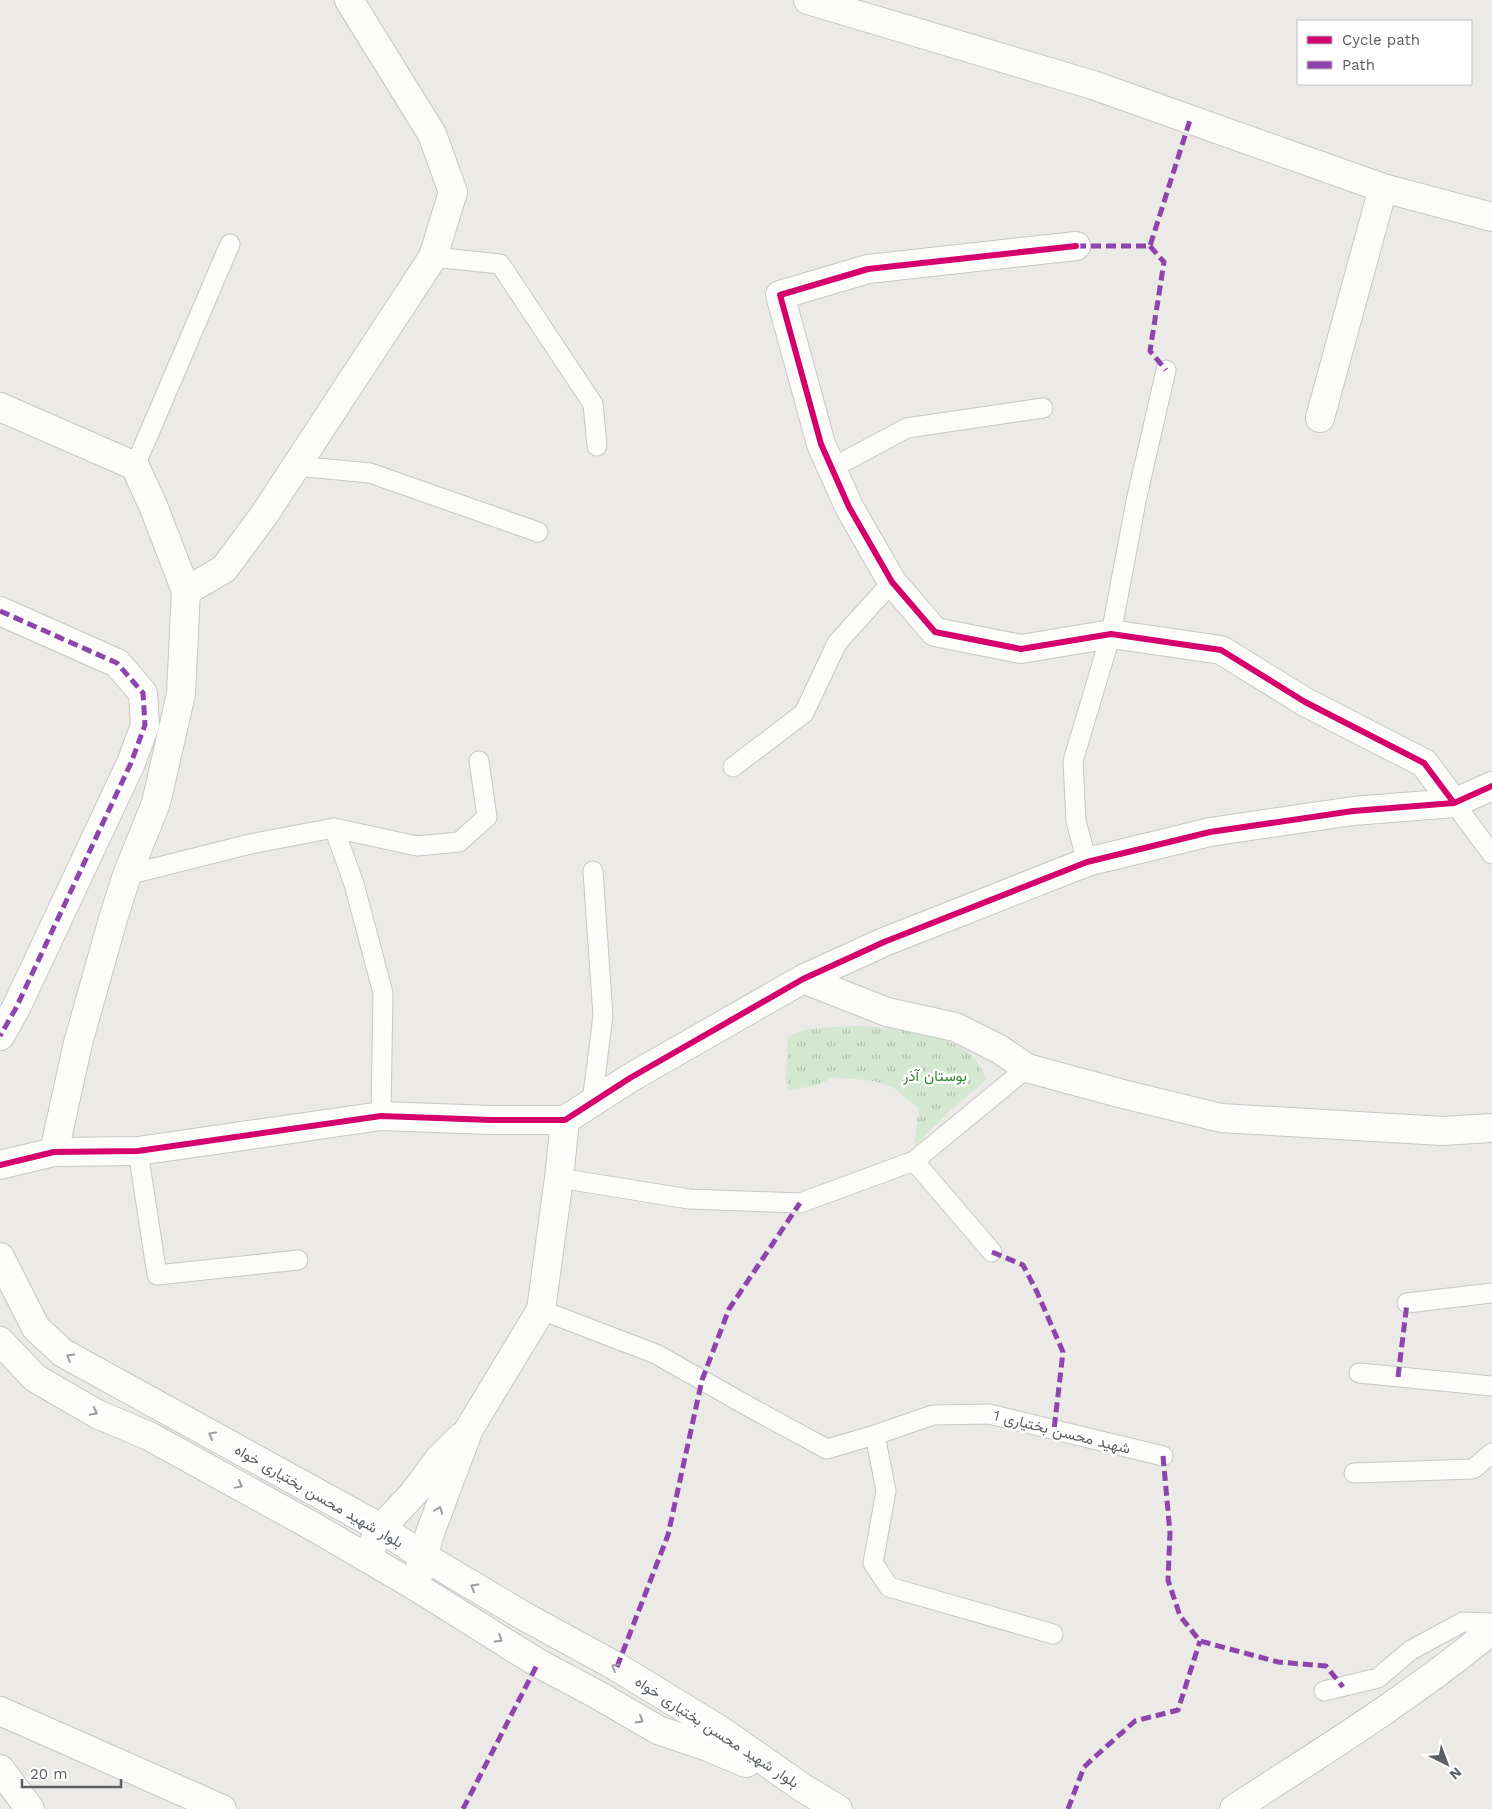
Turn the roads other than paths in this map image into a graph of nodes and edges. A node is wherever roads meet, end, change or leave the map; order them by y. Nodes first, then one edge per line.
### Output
1 (349, 0) edge
2 (808, 0) edge
3 (1383, 188) junction
4 (1492, 217) edge
5 (230, 244) dead end
6 (1076, 246) dead end
7 (433, 256) junction
8 (1166, 370) dead end
9 (0, 407) edge
10 (1043, 408) dead end
11 (1320, 418) dead end
12 (597, 446) dead end
13 (135, 466) junction
14 (296, 466) junction
15 (832, 468) junction
16 (538, 532) dead end
17 (892, 582) junction
18 (186, 591) junction
19 (0, 611) edge
20 (1111, 634) junction
21 (479, 761) dead end
22 (733, 766) dead end
23 (1492, 786) edge
24 (1454, 803) junction
25 (334, 828) junction
26 (1492, 854) edge
27 (1087, 862) junction
28 (593, 871) dead end
29 (127, 875) junction
30 (803, 978) junction
31 (0, 1036) edge
32 (1027, 1068) junction
33 (592, 1102) junction
34 (381, 1116) junction
35 (564, 1120) junction
36 (1492, 1128) edge
37 (138, 1151) junction
38 (54, 1152) junction
39 (914, 1160) junction
40 (0, 1165) edge
41 (559, 1178) junction
42 (992, 1252) dead end
43 (0, 1257) edge
44 (298, 1260) dead end
45 (1492, 1293) edge
46 (1407, 1303) dead end
47 (541, 1310) junction
48 (0, 1341) edge
49 (1359, 1374) dead end
50 (1492, 1386) edge
51 (469, 1429) junction
52 (875, 1435) junction
53 (1492, 1454) edge
54 (1162, 1456) dead end
55 (1354, 1472) dead end
56 (381, 1528) junction
57 (423, 1556) junction
58 (366, 1557) junction
59 (415, 1586) junction
60 (1492, 1623) edge
61 (1492, 1630) edge
62 (1053, 1634) dead end
63 (1324, 1691) dead end
64 (0, 1710) edge
65 (0, 1768) edge
66 (803, 1788) junction
67 (30, 1809) edge
68 (222, 1809) edge
69 (838, 1809) edge
70 (1234, 1809) edge

1 - 7 street
2 - 3 street
3 - 4 street
3 - 11 street
5 - 13 lane
6 - 15 street
7 - 12 lane
7 - 14 street
8 - 20 lane
9 - 13 street
10 - 15 lane
13 - 18 street
14 - 16 lane
14 - 18 street
15 - 17 street
17 - 20 street
17 - 22 lane
18 - 29 street
19 - 31 street
20 - 24 street
20 - 27 lane
21 - 25 lane
23 - 24 street
24 - 26 lane
24 - 27 street
25 - 29 lane
25 - 34 lane
27 - 30 street
28 - 33 lane
29 - 38 street
30 - 32 street
30 - 33 street
32 - 36 street
32 - 39 lane
33 - 35 street
34 - 35 street
34 - 37 street
35 - 41 street
37 - 38 street
37 - 44 lane
38 - 40 street
39 - 41 lane
39 - 42 lane
41 - 47 street
56 -> 43 street, بلوار شهید محسن بختیاری خواه
45 - 46 lane
47 - 51 street
47 - 52 lane, شهید محسن بختیاری 1
48 -> 58 street, بلوار شهید محسن بختیاری خواه
49 - 50 lane
51 - 56 street
57 -> 51 street
52 - 54 lane, شهید محسن بختیاری 1
52 - 62 lane
53 - 55 lane
56 - 57 street, بلوار شهید محسن بختیاری خواه
56 - 58 street
57 - 59 street
66 -> 57 street, بلوار شهید محسن بختیاری خواه
58 - 59 street, بلوار شهید محسن بختیاری خواه
59 -> 66 street, بلوار شهید محسن بختیاری خواه
60 - 63 lane
61 - 70 street
64 - 68 street
65 - 67 street
66 - 69 street

